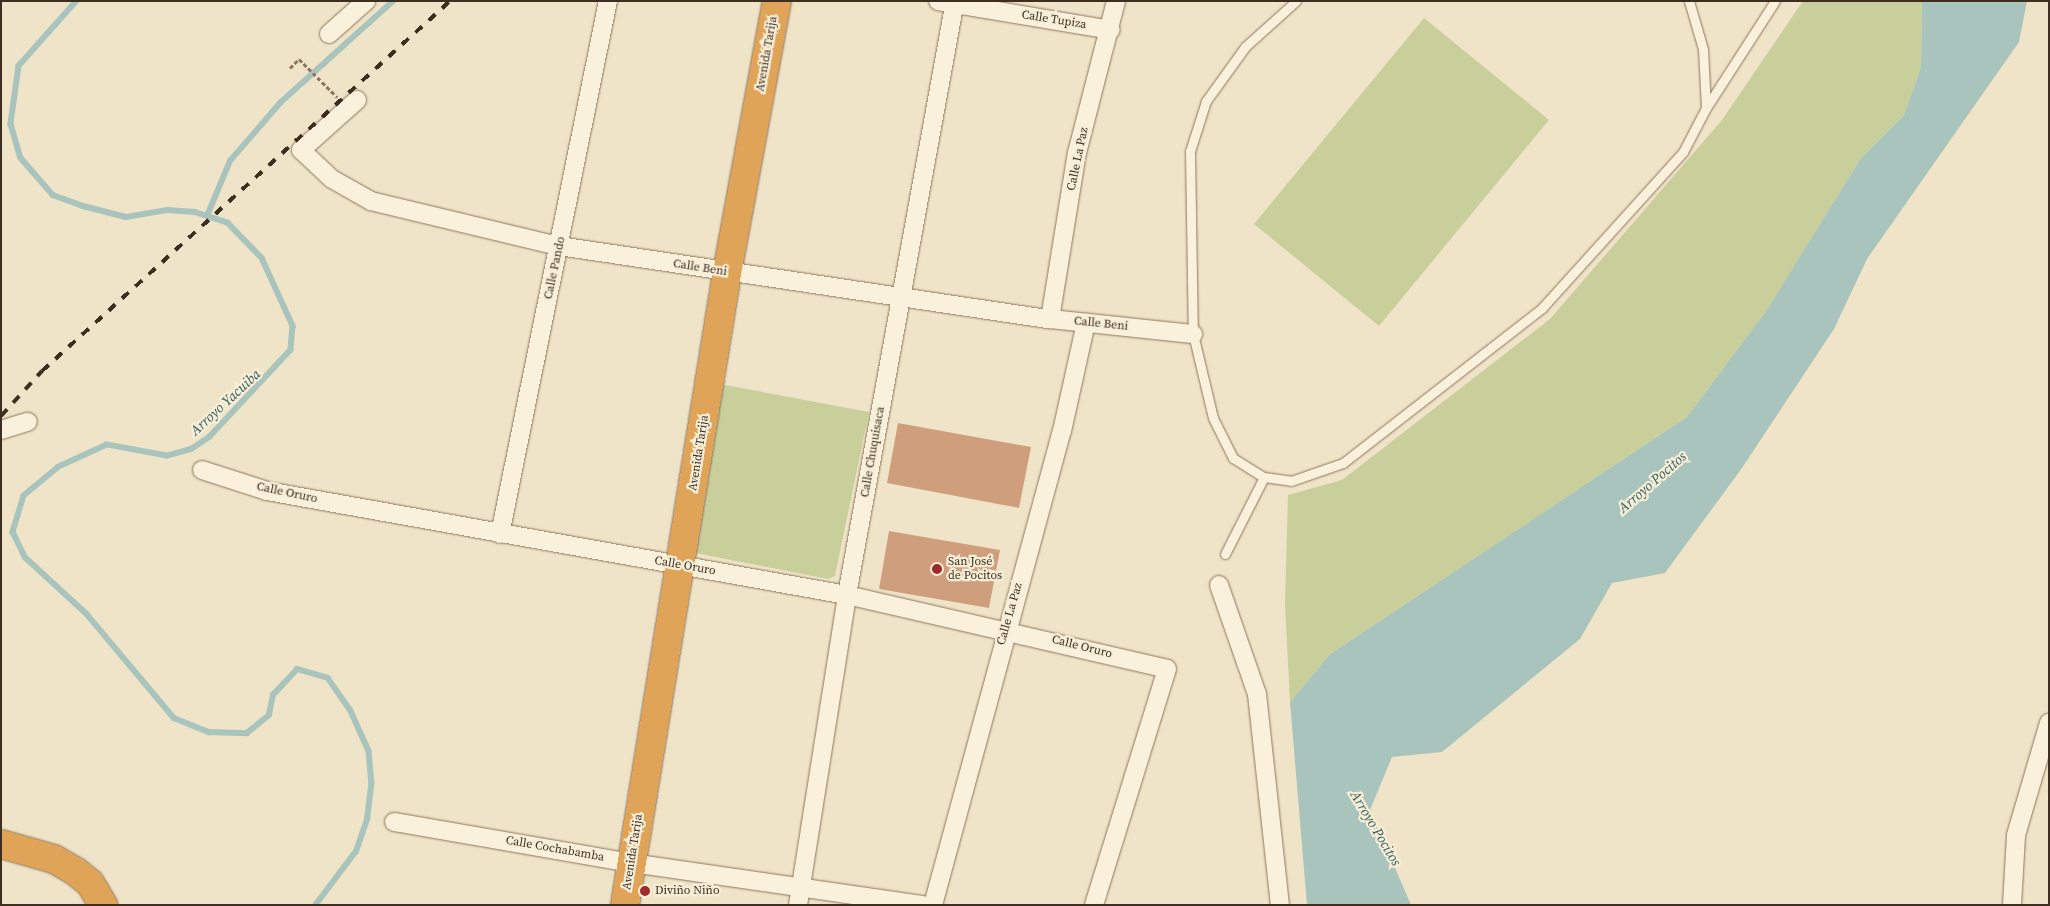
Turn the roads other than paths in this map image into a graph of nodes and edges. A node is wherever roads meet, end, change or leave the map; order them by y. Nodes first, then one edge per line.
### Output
1 (366, 1) edge
2 (608, 1) edge
3 (777, 1) edge
4 (1116, 1) edge
5 (1296, 1) edge
6 (1689, 1) edge
7 (1775, 1) edge
8 (949, 2) edge
9 (1111, 30) junction
10 (329, 34) dead end
11 (357, 100) dead end
12 (1706, 108) junction
13 (560, 246) junction
14 (727, 272) junction
15 (902, 298) junction
16 (1050, 319) junction
17 (1086, 323) junction
18 (1193, 334) junction
19 (28, 422) dead end
20 (1, 430) edge
21 (202, 470) dead end
22 (1264, 477) junction
23 (500, 534) junction
24 (1225, 554) dead end
25 (682, 565) junction
26 (1219, 585) dead end
27 (847, 595) junction
28 (1006, 629) junction
29 (2049, 723) edge
30 (394, 822) dead end
31 (1, 844) edge
32 (631, 862) junction
33 (96, 894) edge
34 (800, 896) edge
35 (625, 905) edge
36 (923, 905) edge
37 (933, 905) edge
38 (1094, 905) edge
39 (1280, 905) edge
40 (2012, 905) edge

1 - 10 street
2 - 13 street, Calle Pando
3 - 14 highway, Avenida Tarija
4 - 9 street, Calle La Paz
5 - 18 lane
6 - 12 lane
7 - 12 lane
8 - 9 street, Calle Tupiza
8 - 15 street, Calle Chuquisaca
9 - 16 street, Calle La Paz
11 - 13 street, Calle Beni
12 - 22 lane
13 - 14 street, Calle Beni
13 - 23 street, Calle Pando
14 - 15 street, Calle Beni
14 - 25 highway, Avenida Tarija
15 - 16 street, Calle Beni
15 - 27 street, Calle Chuquisaca
16 - 17 street, Calle Beni
17 - 18 street, Calle Beni
17 - 28 street, Calle La Paz
18 - 22 lane
19 - 20 street
21 - 23 street, Calle Oruro
22 - 24 lane
23 - 25 street, Calle Oruro
25 - 27 street, Calle Oruro
25 - 32 highway, Avenida Tarija
26 - 39 street
27 - 28 street, Calle Oruro
27 - 34 street, Calle Chuquisaca
28 - 37 street, Calle La Paz
28 - 38 street, Calle Oruro
29 - 40 street
30 - 32 street, Calle Cochabamba
31 - 33 highway
32 - 34 street, Calle Cochabamba
32 - 35 highway, Avenida Tarija
34 - 36 street, Calle Cochabamba

